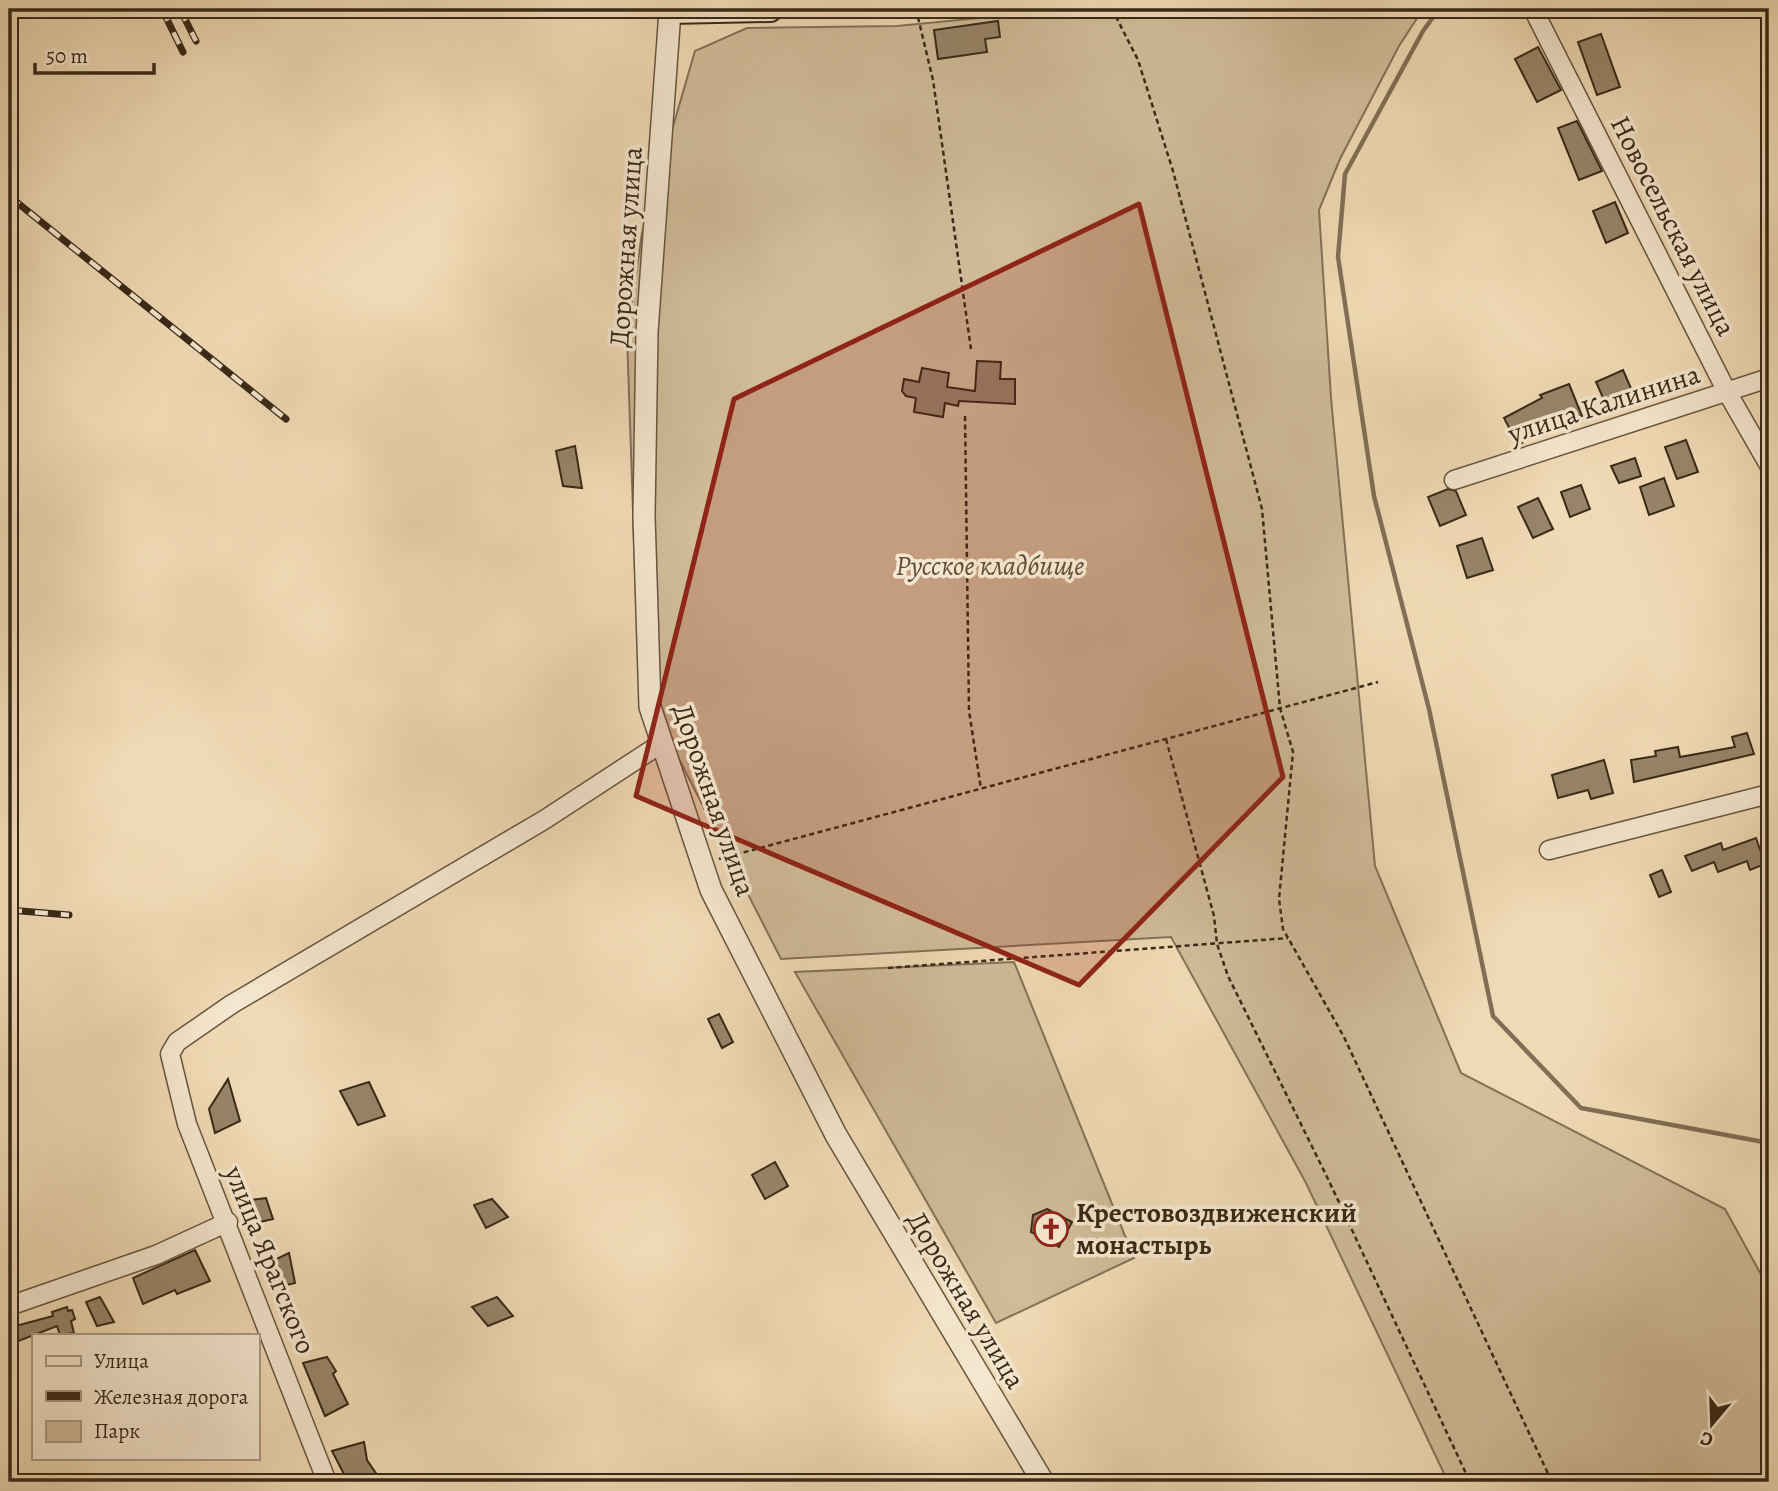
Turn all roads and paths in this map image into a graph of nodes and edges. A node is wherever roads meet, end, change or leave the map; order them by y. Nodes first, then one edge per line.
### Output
1 (770, 9) edge
2 (916, 9) edge
3 (1112, 9) edge
4 (1533, 9) edge
5 (670, 10) edge
6 (971, 349) dead end
7 (1769, 378) edge
8 (1727, 392) junction
9 (965, 416) dead end
10 (1769, 465) edge
11 (1454, 480) dead end
12 (1378, 682) dead end
13 (1280, 708) junction
14 (1166, 739) junction
15 (662, 743) junction
16 (981, 789) junction
17 (1769, 794) edge
18 (1549, 850) dead end
19 (702, 864) junction
20 (1288, 938) junction
21 (1216, 944) junction
22 (888, 968) dead end
23 (228, 1222) junction
24 (9, 1306) edge
25 (327, 1482) edge
26 (1043, 1482) edge
27 (1470, 1482) edge
28 (1552, 1482) edge

1 - 5 main road
2 - 6 path
3 - 13 path
4 - 8 street, Новосельская улица
5 - 15 street, Дорожная улица
7 - 8 street, улица Калинина
8 - 10 street, Новосельская улица
8 - 11 street, улица Калинина
9 - 16 path
12 - 13 path
13 - 14 path
13 - 20 path
14 - 16 path
14 - 21 path
15 - 19 street, Дорожная улица
15 - 23 street, улица Ярагского
16 - 19 path
17 - 18 street
19 - 26 street, Дорожная улица
20 - 21 path
20 - 28 path
21 - 22 path
21 - 27 path
23 - 24 street
23 - 25 street, улица Ярагского

